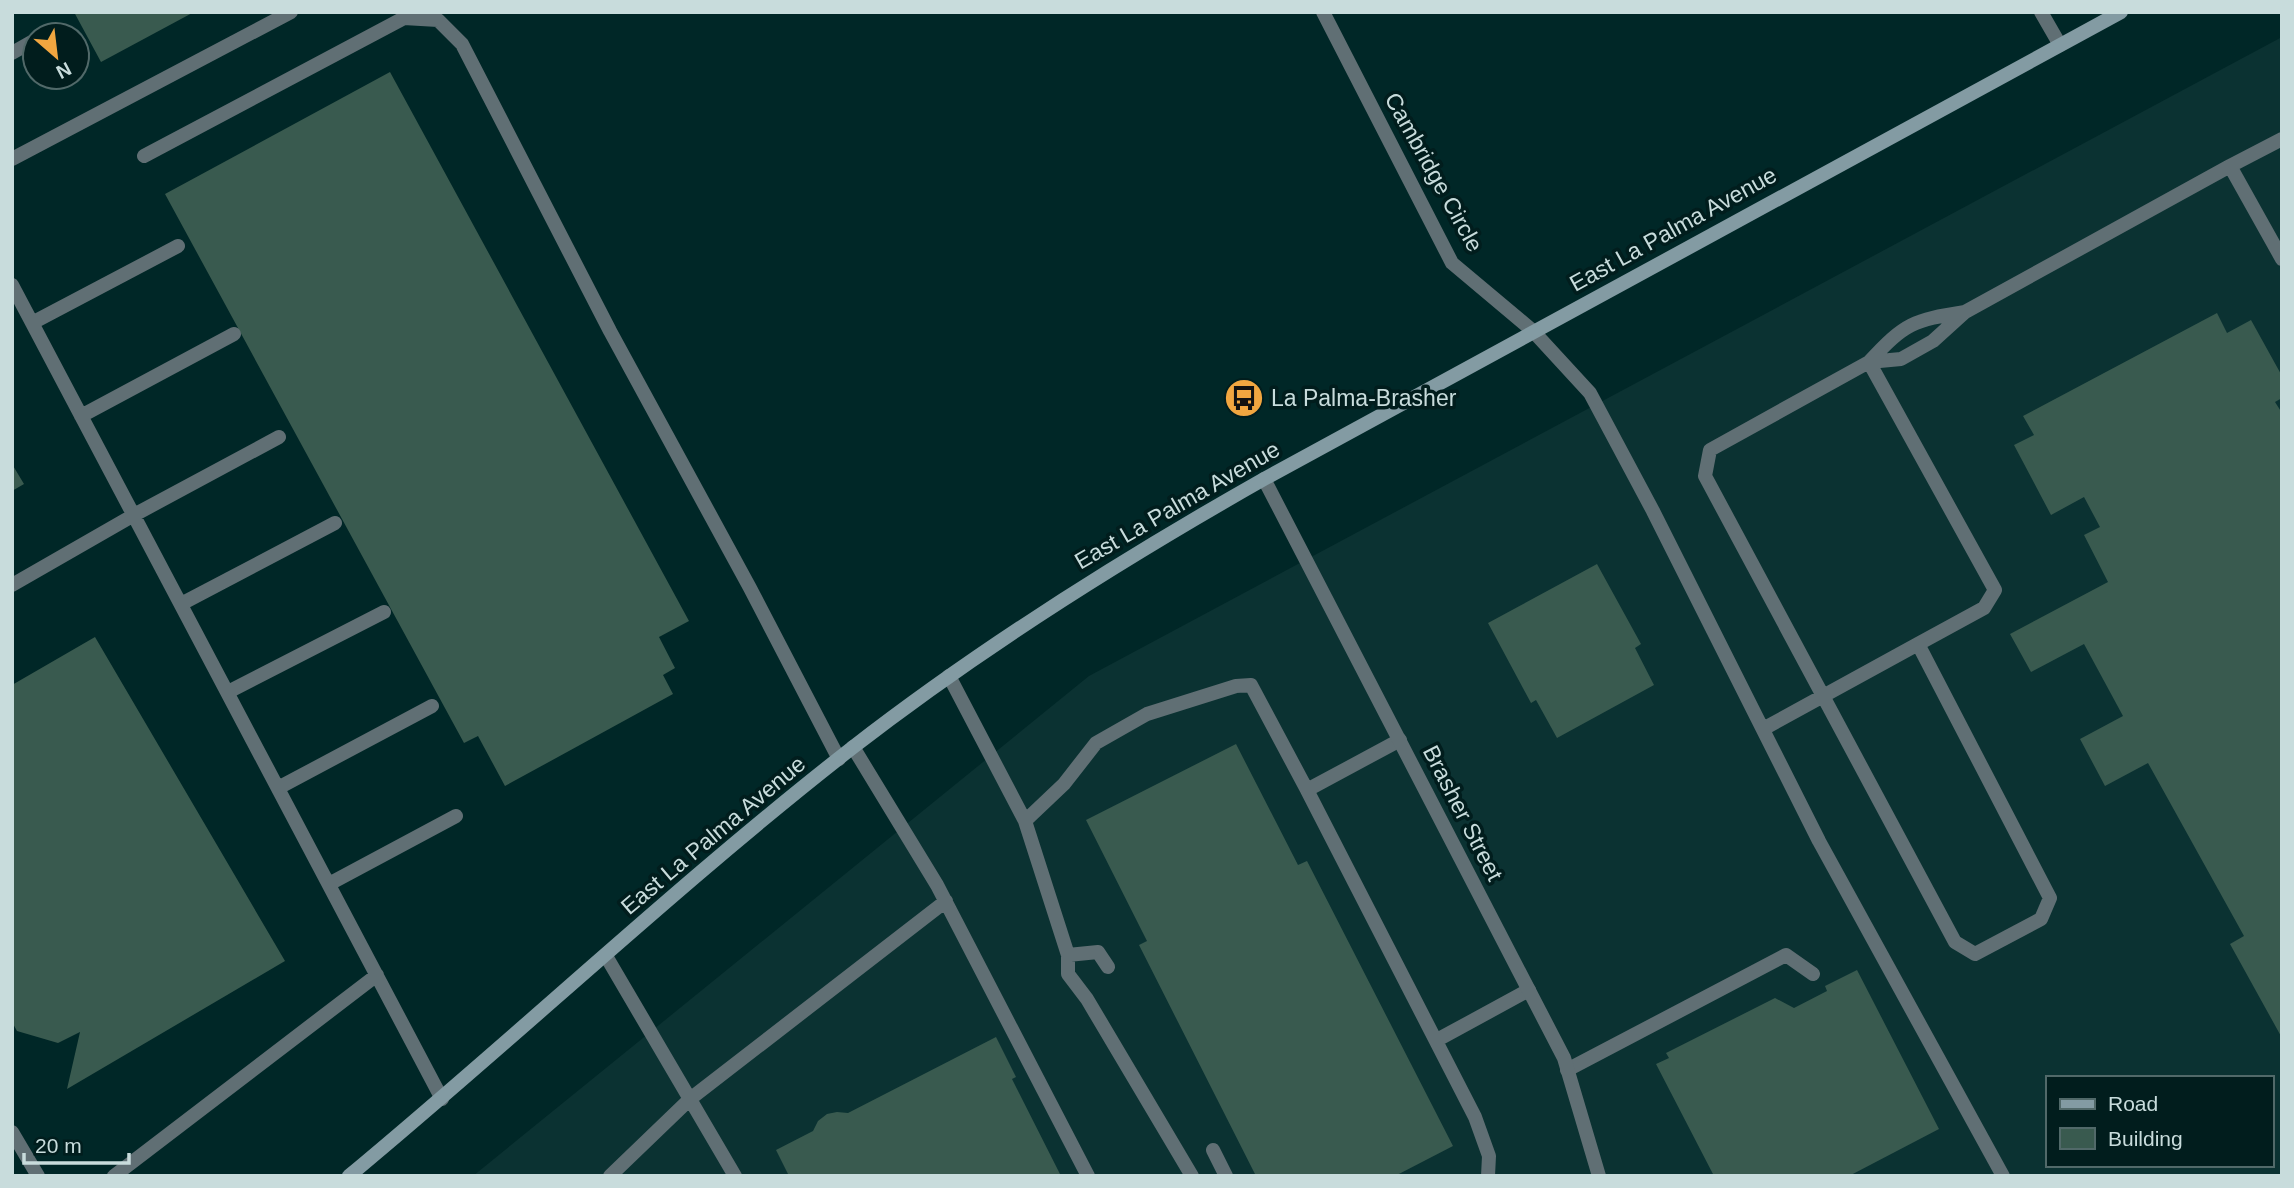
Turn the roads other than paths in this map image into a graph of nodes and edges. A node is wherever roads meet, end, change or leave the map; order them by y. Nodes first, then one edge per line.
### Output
1 (291, 12) edge
2 (1323, 12) edge
3 (2041, 12) edge
4 (2121, 12) edge
5 (2060, 45) junction
6 (2282, 139) edge
7 (144, 156) dead end
8 (12, 159) edge
9 (2230, 166) junction
10 (178, 246) dead end
11 (2282, 259) edge
12 (12, 285) edge
13 (1965, 312) junction
14 (32, 323) junction
15 (1533, 331) junction
16 (233, 334) dead end
17 (1869, 362) junction
18 (81, 416) junction
19 (279, 437) dead end
20 (1265, 479) junction
21 (134, 515) junction
22 (335, 523) dead end
23 (12, 585) edge
24 (181, 604) junction
25 (384, 612) dead end
26 (1918, 644) junction
27 (949, 676) junction
28 (228, 692) junction
29 (1823, 696) junction
30 (432, 706) dead end
31 (1763, 729) junction
32 (1400, 740) junction
33 (853, 747) junction
34 (839, 759) junction
35 (278, 788) junction
36 (1307, 790) junction
37 (456, 816) dead end
38 (1025, 821) junction
39 (329, 884) junction
40 (946, 901) junction
41 (1068, 955) junction
42 (606, 956) junction
43 (1108, 967) dead end
44 (1812, 974) dead end
45 (377, 975) junction
46 (1529, 990) junction
47 (1437, 1040) junction
48 (1567, 1070) junction
49 (442, 1099) junction
50 (690, 1099) junction
51 (12, 1132) edge
52 (1213, 1150) dead end
53 (38, 1176) edge
54 (114, 1176) edge
55 (349, 1176) edge
56 (610, 1176) edge
57 (735, 1176) edge
58 (1087, 1176) edge
59 (1192, 1176) edge
60 (1226, 1176) edge
61 (1488, 1176) edge
62 (1599, 1176) edge
63 (2003, 1176) edge

1 - 8 street
2 - 15 street, Cambridge Circle
3 - 5 street
4 - 5 main road, East La Palma Avenue
5 - 15 main road, East La Palma Avenue
6 - 9 street
7 - 34 street
9 - 11 street
9 - 13 street
10 - 14 street
12 - 14 street
13 - 17 street
13 - 17 street
14 - 18 street
15 - 20 main road, East La Palma Avenue
15 - 31 street, Cambridge Circle
16 - 18 street
17 - 26 street
17 - 29 street
18 - 21 street
19 - 21 street
20 - 27 main road, East La Palma Avenue
20 - 32 street, Brasher Street
21 - 23 street
21 - 24 street
22 - 24 street
24 - 28 street
25 - 28 street
26 - 29 street
26 - 29 street
27 - 33 main road, East La Palma Avenue
27 - 38 street
28 - 35 street
29 - 31 street
30 - 35 street
31 - 63 street, Cambridge Circle
32 - 36 street
32 - 46 street, Brasher Street
33 - 34 main road, East La Palma Avenue
33 - 40 street
34 - 42 main road, East La Palma Avenue
35 - 39 street
36 - 38 street
36 - 47 street
37 - 39 street
38 - 41 street
39 - 45 street
40 - 50 street
40 - 58 street
41 - 43 street
41 - 59 street
42 - 49 main road, East La Palma Avenue
42 - 50 street
44 - 48 street
45 - 49 street
45 - 54 street
46 - 47 street
46 - 48 street, Brasher Street
47 - 61 street
48 - 62 street, Brasher Street
49 - 55 main road, East La Palma Avenue
50 - 56 street
50 - 57 street
51 - 53 street
52 - 60 street

